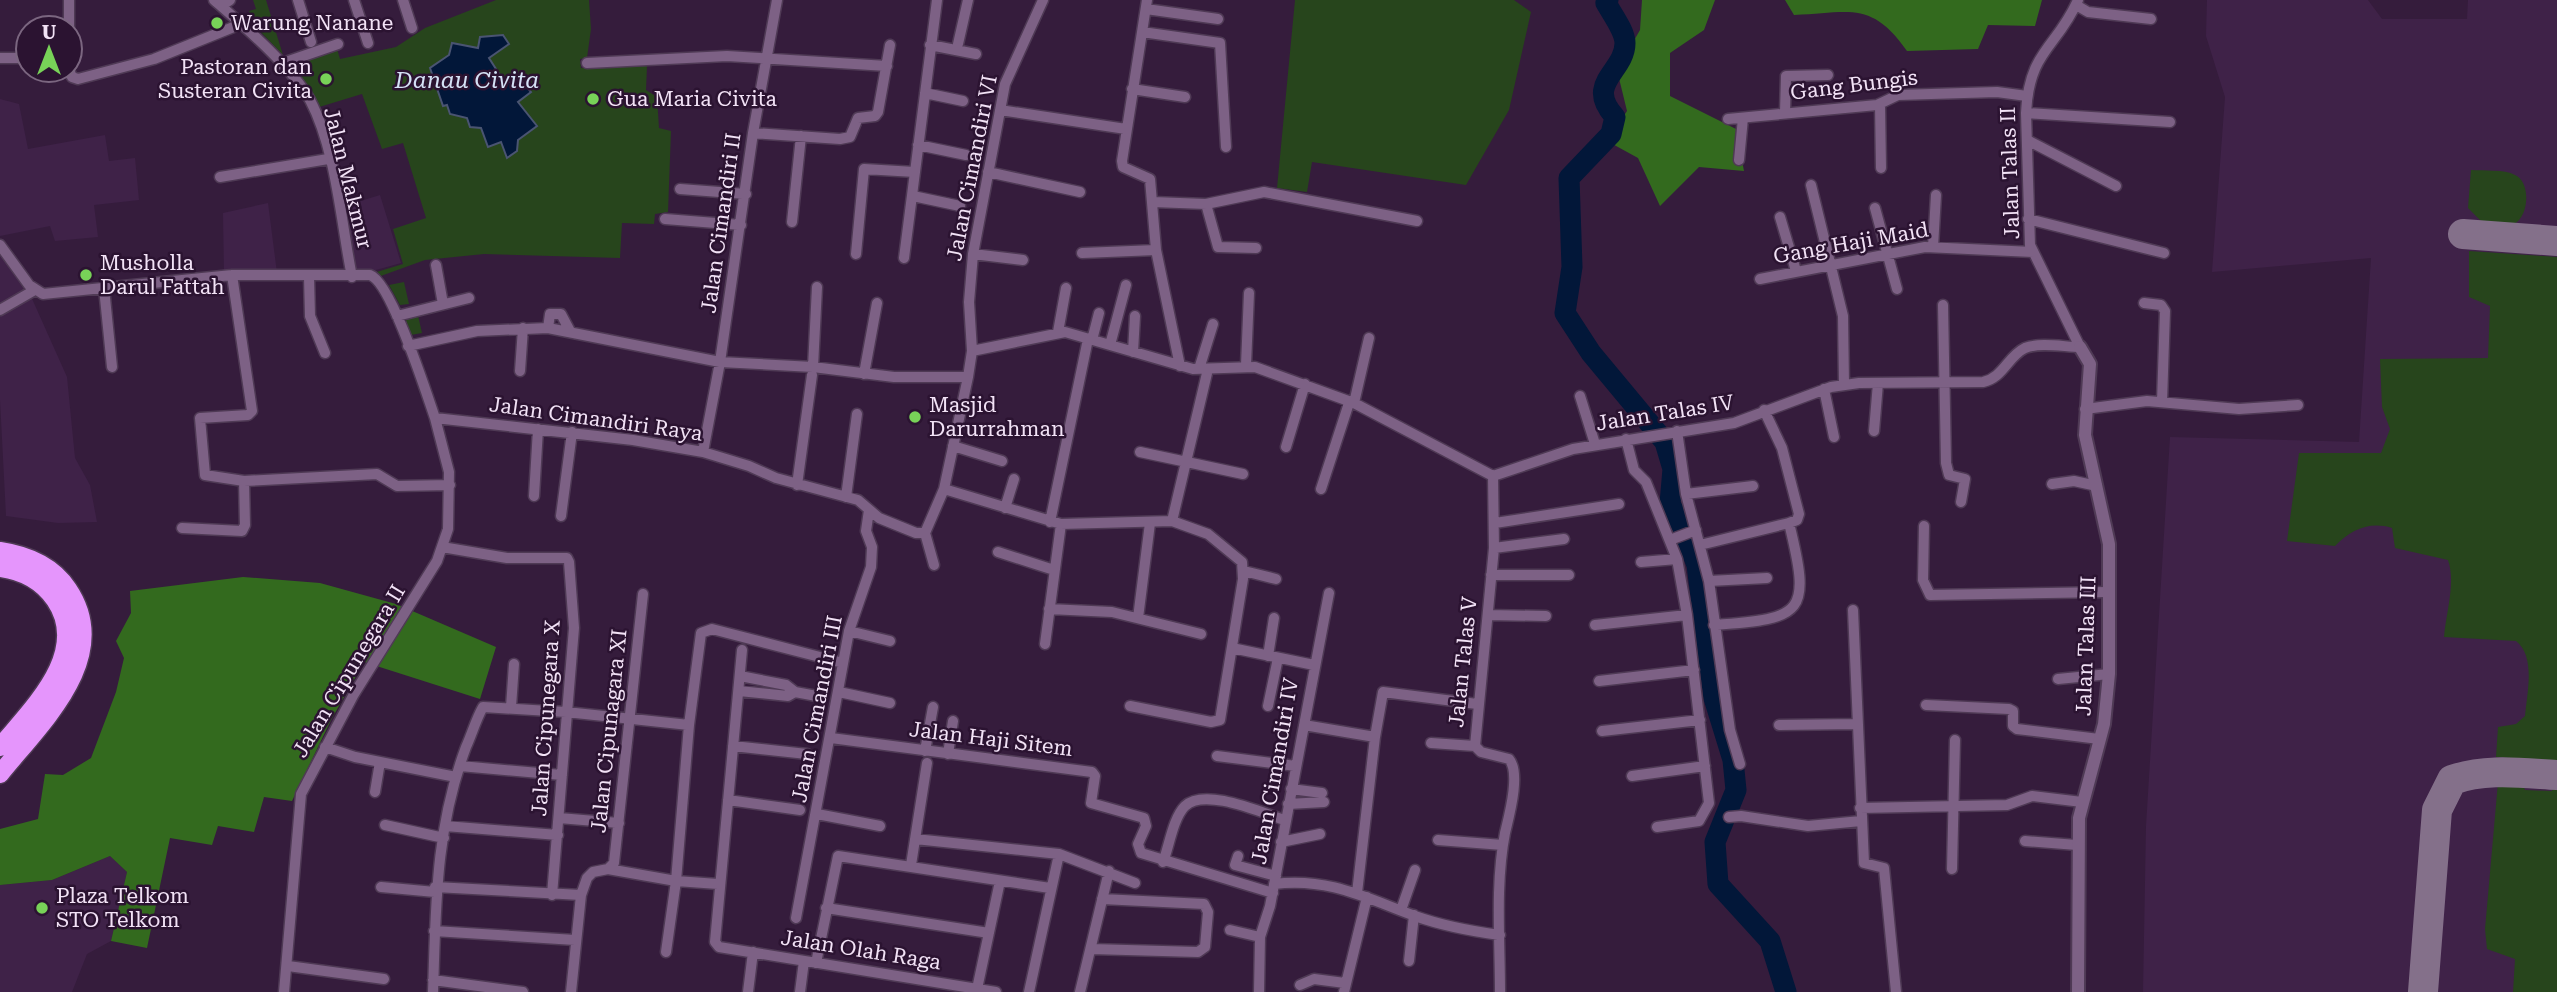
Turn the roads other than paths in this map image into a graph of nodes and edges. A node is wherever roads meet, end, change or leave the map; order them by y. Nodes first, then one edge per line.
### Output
1 (230, 0) edge
2 (298, 0) edge
3 (354, 0) edge
4 (777, 0) edge
5 (937, 0) edge
6 (968, 0) edge
7 (1043, 0) edge
8 (406, 1) edge
9 (2077, 2) edge
10 (217, 3) edge
11 (1146, 4) edge
12 (1218, 19) dead end
13 (2151, 19) dead end
14 (241, 24) junction
15 (412, 28) dead end
16 (1142, 32) junction
17 (311, 42) dead end
18 (368, 43) dead end
19 (338, 44) dead end
20 (958, 44) dead end
21 (890, 45) dead end
22 (930, 46) junction
23 (976, 54) dead end
24 (767, 59) junction
25 (587, 63) dead end
26 (280, 64) junction
27 (887, 66) junction
28 (1828, 75) dead end
29 (84, 77) edge
30 (1132, 89) junction
31 (925, 93) junction
32 (2027, 96) junction
33 (1185, 97) dead end
34 (963, 101) dead end
35 (1880, 104) junction
36 (1000, 110) junction
37 (1785, 112) junction
38 (2026, 113) junction
39 (1743, 118) junction
40 (1728, 119) dead end
41 (2170, 122) dead end
42 (1126, 129) junction
43 (753, 133) junction
44 (801, 136) junction
45 (2029, 141) junction
46 (918, 145) junction
47 (1226, 147) dead end
48 (966, 155) dead end
49 (328, 159) junction
50 (1739, 160) dead end
51 (1881, 168) dead end
52 (988, 172) junction
53 (915, 173) junction
54 (220, 177) dead end
55 (1811, 185) dead end
56 (2116, 186) dead end
57 (680, 189) dead end
58 (1080, 192) dead end
59 (746, 194) junction
60 (1936, 195) dead end
61 (913, 196) junction
62 (1153, 202) junction
63 (1206, 204) junction
64 (960, 206) dead end
65 (1875, 208) dead end
66 (1780, 217) dead end
67 (665, 219) dead end
68 (2028, 219) junction
69 (1417, 221) dead end
70 (792, 222) dead end
71 (741, 225) junction
72 (0, 245) edge
73 (1933, 247) junction
74 (1256, 248) dead end
75 (1156, 250) junction
76 (2033, 252) junction
77 (1082, 253) dead end
78 (1889, 253) junction
79 (2164, 253) dead end
80 (856, 254) dead end
81 (973, 254) junction
82 (904, 258) dead end
83 (1023, 260) dead end
84 (436, 265) dead end
85 (1828, 265) junction
86 (1796, 271) junction
87 (232, 275) junction
88 (309, 277) junction
89 (352, 277) junction
90 (1760, 279) dead end
91 (1126, 285) dead end
92 (817, 287) dead end
93 (104, 288) junction
94 (1066, 288) dead end
95 (1897, 289) dead end
96 (33, 290) junction
97 (1250, 293) dead end
98 (469, 298) dead end
99 (877, 303) dead end
100 (2144, 303) dead end
101 (443, 304) junction
102 (1943, 305) dead end
103 (0, 310) edge
104 (1099, 313) dead end
105 (397, 316) junction
106 (1135, 316) dead end
107 (1213, 324) dead end
108 (523, 328) junction
109 (548, 328) junction
110 (570, 331) junction
111 (1058, 332) junction
112 (1369, 338) dead end
113 (1090, 339) junction
114 (1110, 345) junction
115 (408, 346) junction
116 (2080, 347) junction
117 (972, 351) junction
118 (1133, 352) junction
119 (325, 353) dead end
120 (720, 362) junction
121 (1246, 365) junction
122 (1181, 366) junction
123 (112, 367) dead end
124 (1203, 369) junction
125 (520, 371) dead end
126 (813, 371) junction
127 (864, 374) junction
128 (968, 377) junction
129 (1878, 383) junction
130 (1945, 383) junction
131 (1305, 384) junction
132 (1844, 384) junction
133 (1824, 389) junction
134 (1580, 396) dead end
135 (2162, 402) junction
136 (1352, 403) junction
137 (2298, 405) dead end
138 (2085, 409) junction
139 (1765, 410) junction
140 (857, 414) dead end
141 (435, 418) junction
142 (538, 429) junction
143 (1874, 431) dead end
144 (572, 432) junction
145 (1673, 432) junction
146 (1834, 437) dead end
147 (1626, 439) junction
148 (1595, 444) junction
149 (953, 446) junction
150 (1286, 447) dead end
151 (703, 452) junction
152 (1140, 452) dead end
153 (1002, 461) dead end
154 (1188, 463) junction
155 (1243, 474) dead end
156 (1493, 476) junction
157 (1014, 479) dead end
158 (244, 481) junction
159 (2052, 484) dead end
160 (450, 485) junction
161 (797, 485) junction
162 (1754, 486) dead end
163 (2098, 486) junction
164 (944, 489) junction
165 (1321, 489) dead end
166 (1686, 494) junction
167 (534, 496) dead end
168 (846, 496) junction
169 (1961, 502) dead end
170 (1619, 504) dead end
171 (1005, 508) junction
172 (869, 510) junction
173 (561, 516) dead end
174 (1172, 521) junction
175 (1056, 523) junction
176 (1150, 523) junction
177 (1495, 523) junction
178 (1788, 523) junction
179 (1924, 526) dead end
180 (182, 528) dead end
181 (1691, 532) junction
182 (925, 533) junction
183 (1564, 539) dead end
184 (1671, 540) junction
185 (1700, 545) junction
186 (442, 547) junction
187 (1494, 548) junction
188 (0, 551) edge
189 (998, 552) dead end
190 (1677, 559) junction
191 (1641, 562) dead end
192 (934, 565) dead end
193 (0, 568) edge
194 (1054, 570) junction
195 (1244, 571) junction
196 (1492, 575) junction
197 (1569, 575) dead end
198 (1766, 578) dead end
199 (1276, 579) dead end
200 (1709, 581) junction
201 (2108, 592) junction
202 (1329, 593) dead end
203 (643, 594) dead end
204 (1049, 609) junction
205 (1853, 610) dead end
206 (1488, 615) junction
207 (1687, 615) junction
208 (1546, 617) dead end
209 (1138, 618) junction
210 (1274, 618) dead end
211 (1595, 625) dead end
212 (1714, 625) junction
213 (849, 631) junction
214 (1201, 634) dead end
215 (890, 642) dead end
216 (1045, 643) dead end
217 (1232, 648) junction
218 (743, 650) dead end
219 (1273, 657) junction
220 (843, 663) junction
221 (514, 664) dead end
222 (1314, 665) junction
223 (1694, 670) junction
224 (2109, 674) junction
225 (740, 676) junction
226 (2058, 679) dead end
227 (1599, 681) dead end
228 (739, 691) junction
229 (795, 692) junction
230 (839, 692) junction
231 (822, 697) dead end
232 (890, 703) dead end
233 (1477, 704) junction
234 (1926, 705) dead end
235 (1130, 706) dead end
236 (1268, 706) dead end
237 (510, 707) junction
238 (933, 707) dead end
239 (566, 712) junction
240 (630, 719) junction
241 (1700, 720) junction
242 (953, 721) dead end
243 (1857, 724) junction
244 (689, 725) junction
245 (1304, 725) junction
246 (1779, 725) dead end
247 (1602, 731) dead end
248 (1375, 737) junction
249 (831, 738) junction
250 (2099, 739) junction
251 (1955, 740) dead end
252 (1430, 743) dead end
253 (733, 746) junction
254 (1475, 746) junction
255 (0, 747) edge
256 (325, 747) junction
257 (925, 751) junction
258 (807, 754) dead end
259 (948, 754) junction
260 (1217, 756) dead end
261 (380, 762) junction
262 (928, 763) dead end
263 (1740, 764) dead end
264 (460, 765) junction
265 (1705, 765) junction
266 (1296, 766) junction
267 (0, 774) edge
268 (562, 775) junction
269 (1632, 776) dead end
270 (456, 778) junction
271 (1291, 789) junction
272 (375, 792) dead end
273 (727, 800) junction
274 (2082, 802) junction
275 (1288, 804) junction
276 (1955, 806) junction
277 (1860, 808) junction
278 (800, 810) dead end
279 (817, 814) junction
280 (1729, 817) dead end
281 (559, 818) junction
282 (1285, 820) junction
283 (1861, 821) junction
284 (619, 823) junction
285 (385, 825) dead end
286 (445, 826) junction
287 (880, 826) dead end
288 (1657, 827) dead end
289 (1320, 834) dead end
290 (558, 835) junction
291 (444, 838) junction
292 (915, 839) junction
293 (1438, 840) dead end
294 (2025, 841) dead end
295 (1281, 842) junction
296 (1503, 845) junction
297 (2077, 845) junction
298 (1059, 854) junction
299 (1238, 856) dead end
300 (1163, 862) junction
301 (911, 865) junction
302 (608, 869) junction
303 (1952, 869) dead end
304 (1415, 870) dead end
305 (1109, 871) junction
306 (676, 881) junction
307 (1000, 881) junction
308 (1135, 883) dead end
309 (718, 884) junction
310 (1274, 884) junction
311 (381, 887) dead end
312 (1050, 888) junction
313 (435, 889) junction
314 (552, 895) junction
315 (581, 895) junction
316 (1362, 895) junction
317 (1102, 899) junction
318 (826, 908) junction
319 (1401, 910) junction
320 (1414, 915) junction
321 (796, 918) dead end
322 (1230, 930) dead end
323 (434, 931) junction
324 (989, 933) junction
325 (1500, 935) junction
326 (1260, 937) junction
327 (575, 940) junction
328 (1091, 948) junction
329 (666, 952) dead end
330 (754, 952) junction
331 (804, 961) junction
332 (1409, 961) dead end
333 (816, 962) junction
334 (288, 966) junction
335 (384, 979) dead end
336 (433, 980) junction
337 (1300, 985) dead end
338 (1344, 987) edge
339 (977, 989) junction
340 (284, 992) edge
341 (433, 992) edge
342 (523, 992) edge
343 (570, 992) edge
344 (748, 992) edge
345 (800, 992) edge
346 (996, 992) edge
347 (1029, 992) edge
348 (1080, 992) edge
349 (1259, 992) edge
350 (1500, 992) edge
351 (1896, 992) edge
352 (2078, 992) edge

1 - 10 street
2 - 17 street
3 - 18 street
4 - 24 street, Jalan Cimandiri II
5 - 22 street
6 - 20 street
7 - 36 street, Jalan Cimandiri VI
8 - 15 street
9 - 13 street
9 - 32 street, Jalan Talas II
10 - 14 street, Jalan Makmur
11 - 12 street
11 - 16 street
14 - 26 street, Jalan Makmur
14 - 29 street
16 - 30 street
16 - 47 street
19 - 26 street
21 - 27 street
22 - 23 street
22 - 31 street
24 - 25 street
24 - 27 street
24 - 43 street, Jalan Cimandiri II
26 - 49 street, Jalan Makmur
27 - 44 street
28 - 37 street
30 - 33 street
30 - 42 street
31 - 34 street
31 - 46 street
32 - 35 street, Gang Bungis
32 - 38 street, Jalan Talas II
35 - 37 street, Gang Bungis
35 - 51 street
36 - 42 street
36 - 52 street, Jalan Cimandiri VI
37 - 39 street, Gang Bungis
38 - 41 street
38 - 45 street, Jalan Talas II
39 - 40 street, Gang Bungis
39 - 50 street
42 - 62 street
43 - 44 street
43 - 59 street, Jalan Cimandiri II
44 - 70 street
45 - 56 street
45 - 68 street, Jalan Talas II
46 - 48 street
46 - 53 street
49 - 54 street
49 - 89 street, Jalan Makmur
52 - 58 street
52 - 81 street, Jalan Cimandiri VI
53 - 61 street
53 - 80 street
55 - 85 street
57 - 59 street
59 - 71 street, Jalan Cimandiri II
60 - 73 street
61 - 64 street
61 - 82 street
62 - 63 street
62 - 75 street
63 - 69 street
63 - 74 street
65 - 78 street
66 - 86 street
67 - 71 street
68 - 76 street, Jalan Talas II
68 - 79 street
71 - 120 street, Jalan Cimandiri II
72 - 96 street
73 - 76 street, Gang Haji Maid
73 - 78 street, Gang Haji Maid
75 - 77 street
75 - 122 street
76 - 116 street, Jalan Talas II
78 - 85 street, Gang Haji Maid
78 - 95 street
81 - 83 street
81 - 117 street, Jalan Cimandiri VI
84 - 101 street
85 - 86 street, Gang Haji Maid
85 - 132 street
86 - 90 street, Gang Haji Maid
87 - 88 street
87 - 93 street
87 - 158 street
88 - 89 street
88 - 119 street
89 - 105 street
91 - 114 street
92 - 126 street
93 - 96 street
93 - 123 street
94 - 111 street
96 - 103 street
97 - 121 street
98 - 101 street
99 - 127 street
100 - 135 street
101 - 105 street
102 - 130 street
104 - 113 street
105 - 115 street
106 - 118 street
107 - 124 street
108 - 109 street
108 - 115 street
108 - 125 street
109 - 110 street
109 - 110 street
110 - 120 street
111 - 113 street
111 - 117 street
112 - 136 street
113 - 114 street
113 - 175 street
114 - 118 street
115 - 141 street
116 - 130 street, Jalan Talas IV
116 - 138 street, Jalan Talas III
117 - 128 street
118 - 122 street
120 - 126 street
120 - 151 street, Jalan Cimandiri II
121 - 124 street
121 - 131 street
122 - 124 street
124 - 154 street
126 - 127 street
126 - 161 street
127 - 128 street
128 - 149 street
129 - 130 street, Jalan Talas IV
129 - 132 street, Jalan Talas IV
129 - 143 street
130 - 169 street
131 - 136 street
131 - 150 street
132 - 133 street, Jalan Talas IV
133 - 139 street, Jalan Talas IV
133 - 146 street
134 - 148 street
135 - 137 street
135 - 138 street
136 - 156 street
136 - 165 street
138 - 163 street, Jalan Talas III
139 - 145 street, Jalan Talas IV
139 - 178 street
140 - 168 street
141 - 142 street, Jalan Cimandiri Raya
141 - 160 street, Jalan Cipunegara II
142 - 144 street, Jalan Cimandiri Raya
142 - 167 street
144 - 151 street, Jalan Cimandiri Raya
144 - 173 street
145 - 147 street, Jalan Talas IV
145 - 166 street
147 - 148 street, Jalan Talas IV
147 - 184 street
148 - 156 street, Jalan Talas IV
149 - 153 street
149 - 164 street
151 - 161 street, Jalan Cimandiri Raya
152 - 154 street
154 - 155 street
154 - 174 street
156 - 177 street, Jalan Talas V
157 - 171 street
158 - 160 street
158 - 180 street
159 - 163 street
160 - 186 street, Jalan Cipunegara II
161 - 168 street, Jalan Cimandiri Raya
162 - 166 street
163 - 201 street, Jalan Talas III
164 - 171 street
164 - 182 street
166 - 181 street
168 - 172 street, Jalan Cimandiri Raya
170 - 177 street
171 - 175 street
172 - 182 street, Jalan Cimandiri Raya
172 - 213 street, Jalan Cimandiri III
174 - 176 street
174 - 195 street
175 - 176 street
175 - 194 street
176 - 209 street
177 - 187 street, Jalan Talas V
178 - 185 street
178 - 212 street
179 - 201 street
181 - 184 street
181 - 185 street
182 - 192 street
183 - 187 street
184 - 190 street
185 - 200 street
186 - 239 street, Jalan Cipunegara X
186 - 256 street, Jalan Cipunegara II
187 - 196 street, Jalan Talas V
188 - 267 highway
189 - 194 street
190 - 191 street
190 - 207 street
193 - 255 highway
194 - 204 street
195 - 199 street
195 - 217 street
196 - 197 street
196 - 206 street, Jalan Talas V
198 - 200 street
200 - 212 street
201 - 224 street, Jalan Talas III
202 - 222 street
203 - 240 street, Jalan Cipunagara XI
204 - 209 street
204 - 216 street
205 - 243 street
206 - 208 street
206 - 233 street, Jalan Talas V
207 - 211 street
207 - 223 street
209 - 214 street
210 - 219 street
212 - 263 street
213 - 215 street
213 - 220 street, Jalan Cimandiri III
217 - 219 street, Jalan Cimandiri IV
217 - 235 street
218 - 225 street
219 - 222 street, Jalan Cimandiri IV
219 - 236 street
220 - 230 street, Jalan Cimandiri III
220 - 244 street
221 - 237 street
222 - 245 street, Jalan Cimandiri IV
223 - 227 street
223 - 241 street
224 - 226 street
224 - 250 street, Jalan Talas III
225 - 228 street
225 - 229 street
228 - 229 street
228 - 253 street
229 - 231 street
230 - 232 street
230 - 249 street, Jalan Cimandiri III
233 - 248 street
233 - 254 street, Jalan Talas V
234 - 250 street
237 - 239 street
237 - 264 street
238 - 257 street
239 - 240 street
239 - 268 street, Jalan Cipunegara X
240 - 244 street
240 - 284 street, Jalan Cipunagara XI
241 - 247 street
241 - 265 street
242 - 259 street
243 - 246 street
243 - 277 street
244 - 306 street
245 - 248 street
245 - 266 street, Jalan Cimandiri IV
248 - 316 street
249 - 257 street, Jalan Haji Sitem
249 - 279 street, Jalan Cimandiri III
250 - 274 street, Jalan Talas III
251 - 276 street
252 - 254 street
253 - 258 street
253 - 273 street
254 - 296 street, Jalan Talas V
256 - 261 street
256 - 334 street, Jalan Cipunegara II
257 - 259 street, Jalan Haji Sitem
259 - 300 street, Jalan Haji Sitem
260 - 266 street
261 - 270 street
261 - 272 street
262 - 292 street
264 - 268 street
264 - 270 street
265 - 269 street
265 - 288 street
266 - 271 street, Jalan Cimandiri IV
268 - 281 street, Jalan Cipunegara X
270 - 286 street
271 - 275 street, Jalan Cimandiri IV
271 - 275 street
273 - 278 street
273 - 309 street
274 - 276 street
274 - 297 street, Jalan Talas III
275 - 282 street, Jalan Cimandiri IV
276 - 277 street
276 - 303 street
277 - 283 street
279 - 287 street
279 - 321 street, Jalan Cimandiri III
280 - 283 street
281 - 284 street
281 - 290 street, Jalan Cipunegara X
282 - 295 street, Jalan Cimandiri IV
282 - 300 street
283 - 351 street
284 - 302 street, Jalan Cipunagara XI
285 - 291 street
286 - 290 street
286 - 291 street
289 - 295 street
290 - 314 street, Jalan Cipunegara X
291 - 313 street
292 - 298 street
292 - 301 street
293 - 296 street
294 - 297 street
295 - 310 street, Jalan Cimandiri IV
296 - 325 street, Jalan Talas V
297 - 352 street, Jalan Talas III
298 - 305 street
298 - 312 street
299 - 310 street
300 - 310 street, Jalan Haji Sitem
301 - 307 street
301 - 318 street
302 - 306 street
302 - 315 street
304 - 319 street
305 - 308 street
305 - 317 street
306 - 309 street
306 - 329 street
307 - 312 street
307 - 324 street
309 - 330 street, Jalan Olah Raga
310 - 316 street, Jalan Haji Sitem
310 - 326 street, Jalan Cimandiri IV
311 - 313 street
312 - 347 street
313 - 314 street
313 - 323 street
314 - 315 street
315 - 327 street
316 - 319 street, Jalan Haji Sitem
316 - 338 street
317 - 328 street
317 - 328 street
318 - 324 street
318 - 333 street
319 - 320 street, Jalan Haji Sitem
320 - 325 street, Jalan Haji Sitem
320 - 332 street
322 - 326 street
323 - 327 street
323 - 336 street
324 - 339 street
325 - 350 street, Jalan Talas V
326 - 349 street, Jalan Cimandiri IV
327 - 343 street
328 - 348 street
330 - 331 street, Jalan Olah Raga
330 - 344 street
331 - 333 street, Jalan Olah Raga
331 - 345 street
333 - 339 street, Jalan Olah Raga
334 - 335 street
334 - 340 street, Jalan Cipunegara II
336 - 341 street
336 - 342 street
337 - 338 street
339 - 346 street, Jalan Olah Raga

